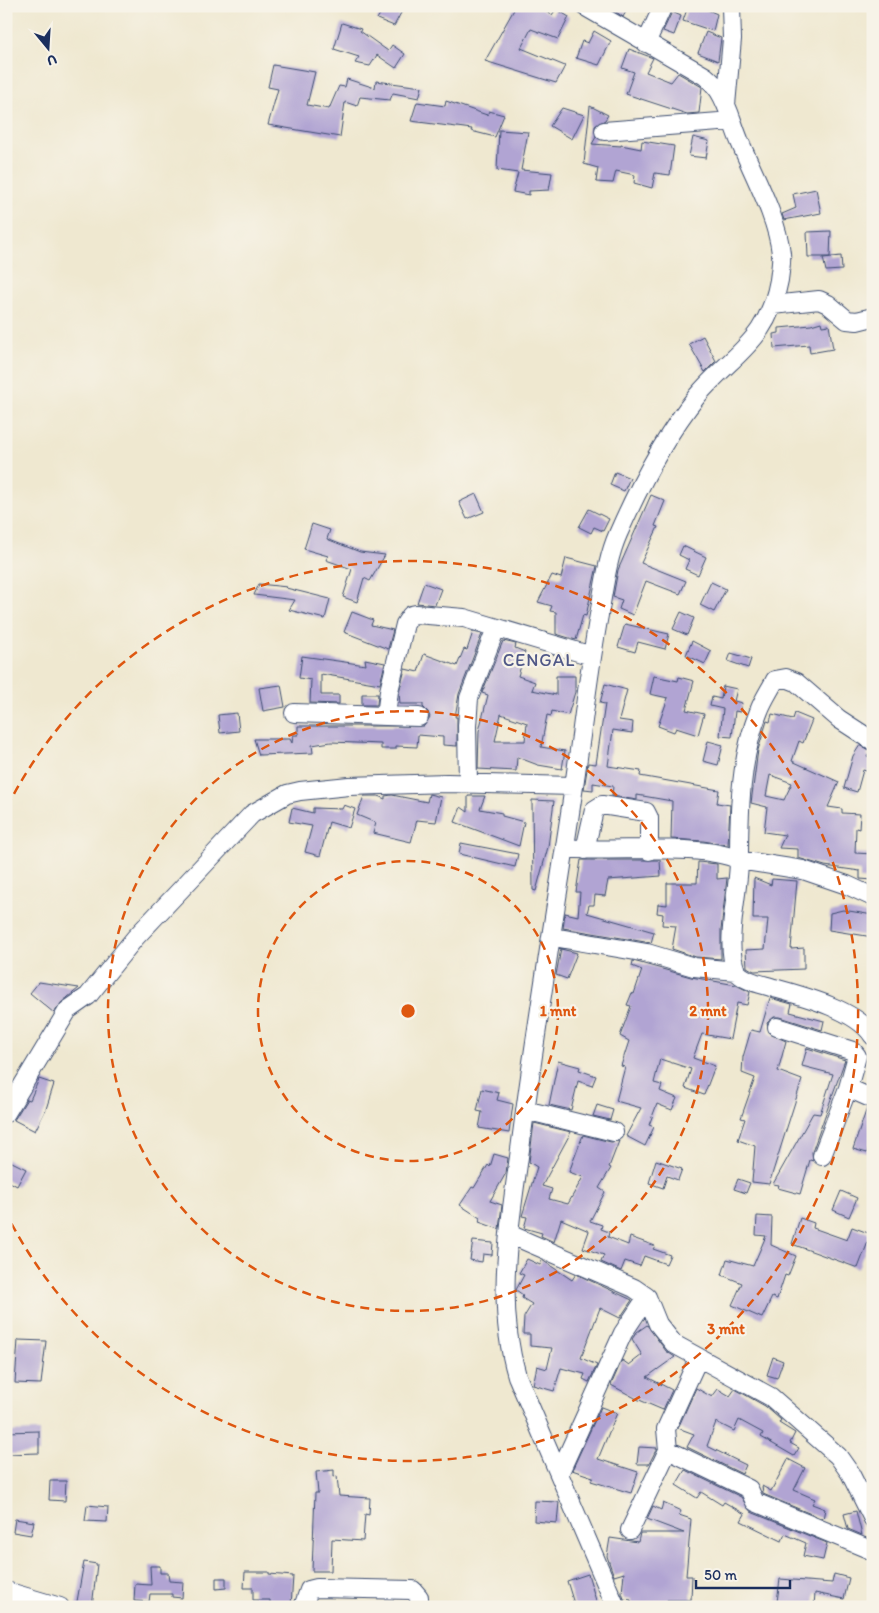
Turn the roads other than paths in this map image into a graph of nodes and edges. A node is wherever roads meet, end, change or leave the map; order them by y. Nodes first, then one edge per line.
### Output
1 (584, 6) edge
2 (663, 6) edge
3 (731, 6) edge
4 (646, 43) junction
5 (729, 114) junction
6 (604, 131) dead end
7 (773, 305) junction
8 (873, 317) edge
9 (496, 628) junction
10 (592, 656) junction
11 (294, 713) dead end
12 (386, 716) junction
13 (419, 717) dead end
14 (873, 741) edge
15 (468, 783) junction
16 (574, 786) junction
17 (565, 848) junction
18 (585, 850) junction
19 (649, 850) junction
20 (739, 860) junction
21 (873, 897) edge
22 (553, 937) junction
23 (736, 971) junction
24 (777, 1028) dead end
25 (873, 1036) edge
26 (848, 1088) junction
27 (873, 1098) edge
28 (525, 1110) junction
29 (6, 1113) edge
30 (614, 1132) dead end
31 (822, 1156) dead end
32 (509, 1234) junction
33 (647, 1297) junction
34 (698, 1359) junction
35 (668, 1450) junction
36 (559, 1474) junction
37 (873, 1520) edge
38 (630, 1530) dead end
39 (873, 1551) edge
40 (6, 1591) edge
41 (60, 1607) edge
42 (303, 1607) edge
43 (418, 1607) edge
44 (616, 1607) edge

1 - 4 street
2 - 4 street
3 - 5 street
4 - 5 street
5 - 6 street
5 - 7 street
7 - 8 street
7 - 10 street
9 - 10 street
9 - 12 street
9 - 15 street
10 - 16 street
11 - 12 street
12 - 13 street
14 - 20 street
15 - 16 street
15 - 29 street
16 - 17 street
17 - 18 street
17 - 22 street
18 - 19 street
18 - 19 street
19 - 20 street
20 - 21 street
20 - 23 street
22 - 23 street
22 - 28 street
23 - 25 street
24 - 26 street
26 - 27 street
26 - 31 street
28 - 30 street
28 - 32 street
32 - 33 street
32 - 36 street
33 - 34 street
33 - 36 street
34 - 35 street
34 - 37 street
35 - 38 street
35 - 39 street
36 - 44 street
40 - 41 street
42 - 43 street

